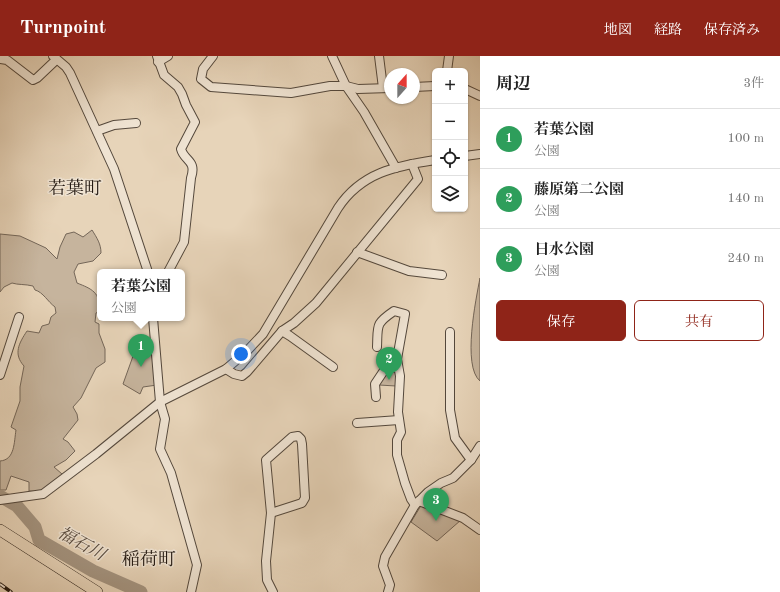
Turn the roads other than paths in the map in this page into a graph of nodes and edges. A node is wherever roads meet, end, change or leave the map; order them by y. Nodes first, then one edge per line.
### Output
1 (168, 56) edge
2 (213, 56) edge
3 (332, 56) edge
4 (379, 56) edge
5 (448, 56) edge
6 (54, 58) edge
7 (0, 59) edge
8 (157, 59) edge
9 (447, 68) edge
10 (384, 76) edge
11 (346, 86) junction
12 (432, 86) edge
13 (420, 87) edge
14 (384, 88) edge
15 (468, 90) edge
16 (480, 96) edge
17 (136, 123) dead end
18 (97, 131) junction
19 (480, 154) edge
20 (468, 156) edge
21 (432, 161) edge
22 (412, 164) junction
23 (396, 168) junction
24 (357, 252) junction
25 (147, 269) edge
26 (170, 269) edge
27 (442, 275) dead end
28 (19, 318) dead end
29 (153, 321) edge
30 (282, 331) junction
31 (450, 332) dead end
32 (377, 347) dead end
33 (332, 367) dead end
34 (398, 368) junction
35 (226, 369) junction
36 (0, 375) edge
37 (376, 397) dead end
38 (160, 402) junction
39 (399, 420) junction
40 (357, 423) dead end
41 (480, 446) edge
42 (471, 460) junction
43 (0, 500) edge
44 (417, 503) junction
45 (272, 513) junction
46 (0, 530) edge
47 (480, 530) edge
48 (98, 592) edge
49 (192, 592) edge
50 (273, 592) edge
51 (388, 592) edge

1 - 8 street
2 - 11 street
3 - 11 street
4 - 10 street
5 - 9 street
6 - 7 street
6 - 18 street
8 - 26 street
11 - 14 street
11 - 23 street
12 - 13 street
15 - 16 street
17 - 18 street
18 - 25 street
19 - 20 street
21 - 22 street
22 - 23 street
22 - 24 street
23 - 35 street
24 - 27 street
24 - 30 street
28 - 36 street
29 - 38 street
30 - 33 street
30 - 35 street
31 - 42 street
32 - 34 street
34 - 37 street
34 - 39 street
35 - 38 street
38 - 43 street
38 - 49 street
39 - 40 street
39 - 44 street
41 - 42 street
42 - 44 street
44 - 47 street
44 - 51 street
45 - 45 street
45 - 50 street
46 - 48 highway

